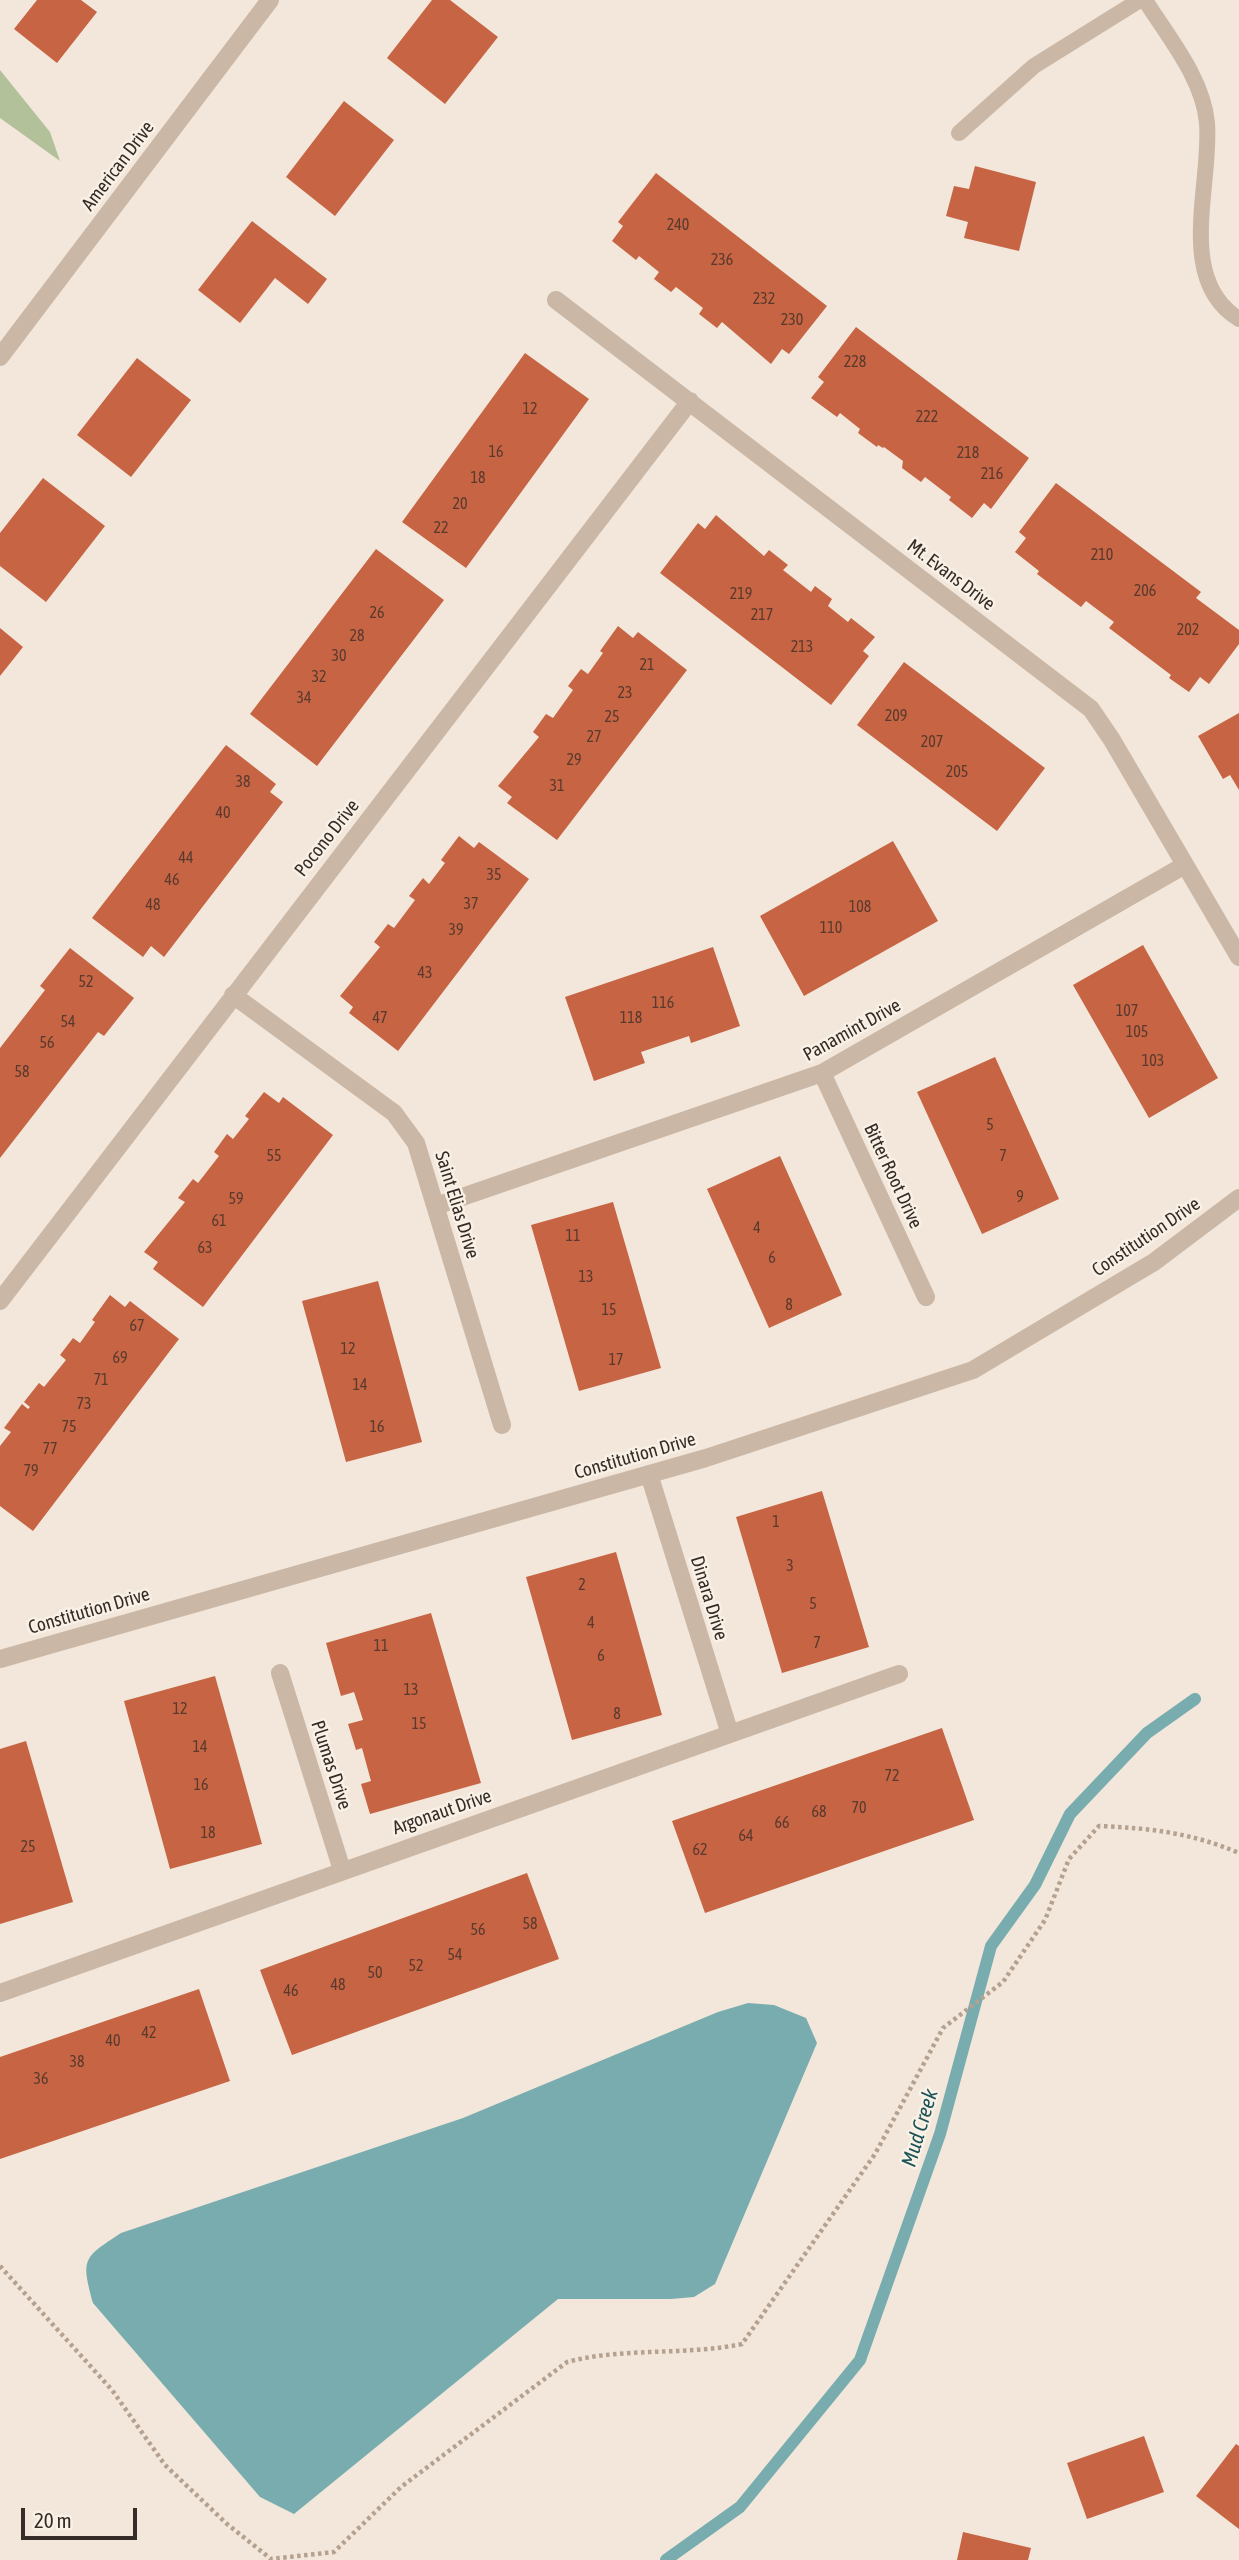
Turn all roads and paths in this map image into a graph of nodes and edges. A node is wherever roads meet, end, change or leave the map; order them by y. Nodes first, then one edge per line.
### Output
1 (270, 0) edge
2 (1143, 0) edge
3 (959, 134) dead end
4 (556, 300) dead end
5 (1239, 319) edge
6 (0, 357) edge
7 (690, 401) junction
8 (1185, 865) junction
9 (1239, 957) edge
10 (233, 995) junction
11 (822, 1073) junction
12 (1239, 1198) edge
13 (436, 1206) junction
14 (926, 1297) dead end
15 (0, 1301) edge
16 (502, 1425) dead end
17 (649, 1474) junction
18 (0, 1659) edge
19 (280, 1673) dead end
20 (899, 1674) dead end
21 (730, 1734) junction
22 (1239, 1853) edge
23 (342, 1870) junction
24 (0, 1993) edge
25 (0, 2266) edge

1 - 6 street, American Drive
2 - 3 lane
2 - 5 lane
4 - 7 street, Mt. Evans Drive
7 - 8 street, Mt. Evans Drive
7 - 10 street, Pocono Drive
8 - 9 street, Mt. Evans Drive
8 - 11 street, Panamint Drive
10 - 13 street, Saint Elias Drive
10 - 15 street, Pocono Drive
11 - 13 street, Panamint Drive
11 - 14 street, Bitter Root Drive
12 - 17 street, Constitution Drive
13 - 16 street, Saint Elias Drive
17 - 18 street, Constitution Drive
17 - 21 street, Dinara Drive
19 - 23 street, Plumas Drive
20 - 21 street, Argonaut Drive
21 - 23 street, Argonaut Drive
22 - 25 path
23 - 24 street, Argonaut Drive

